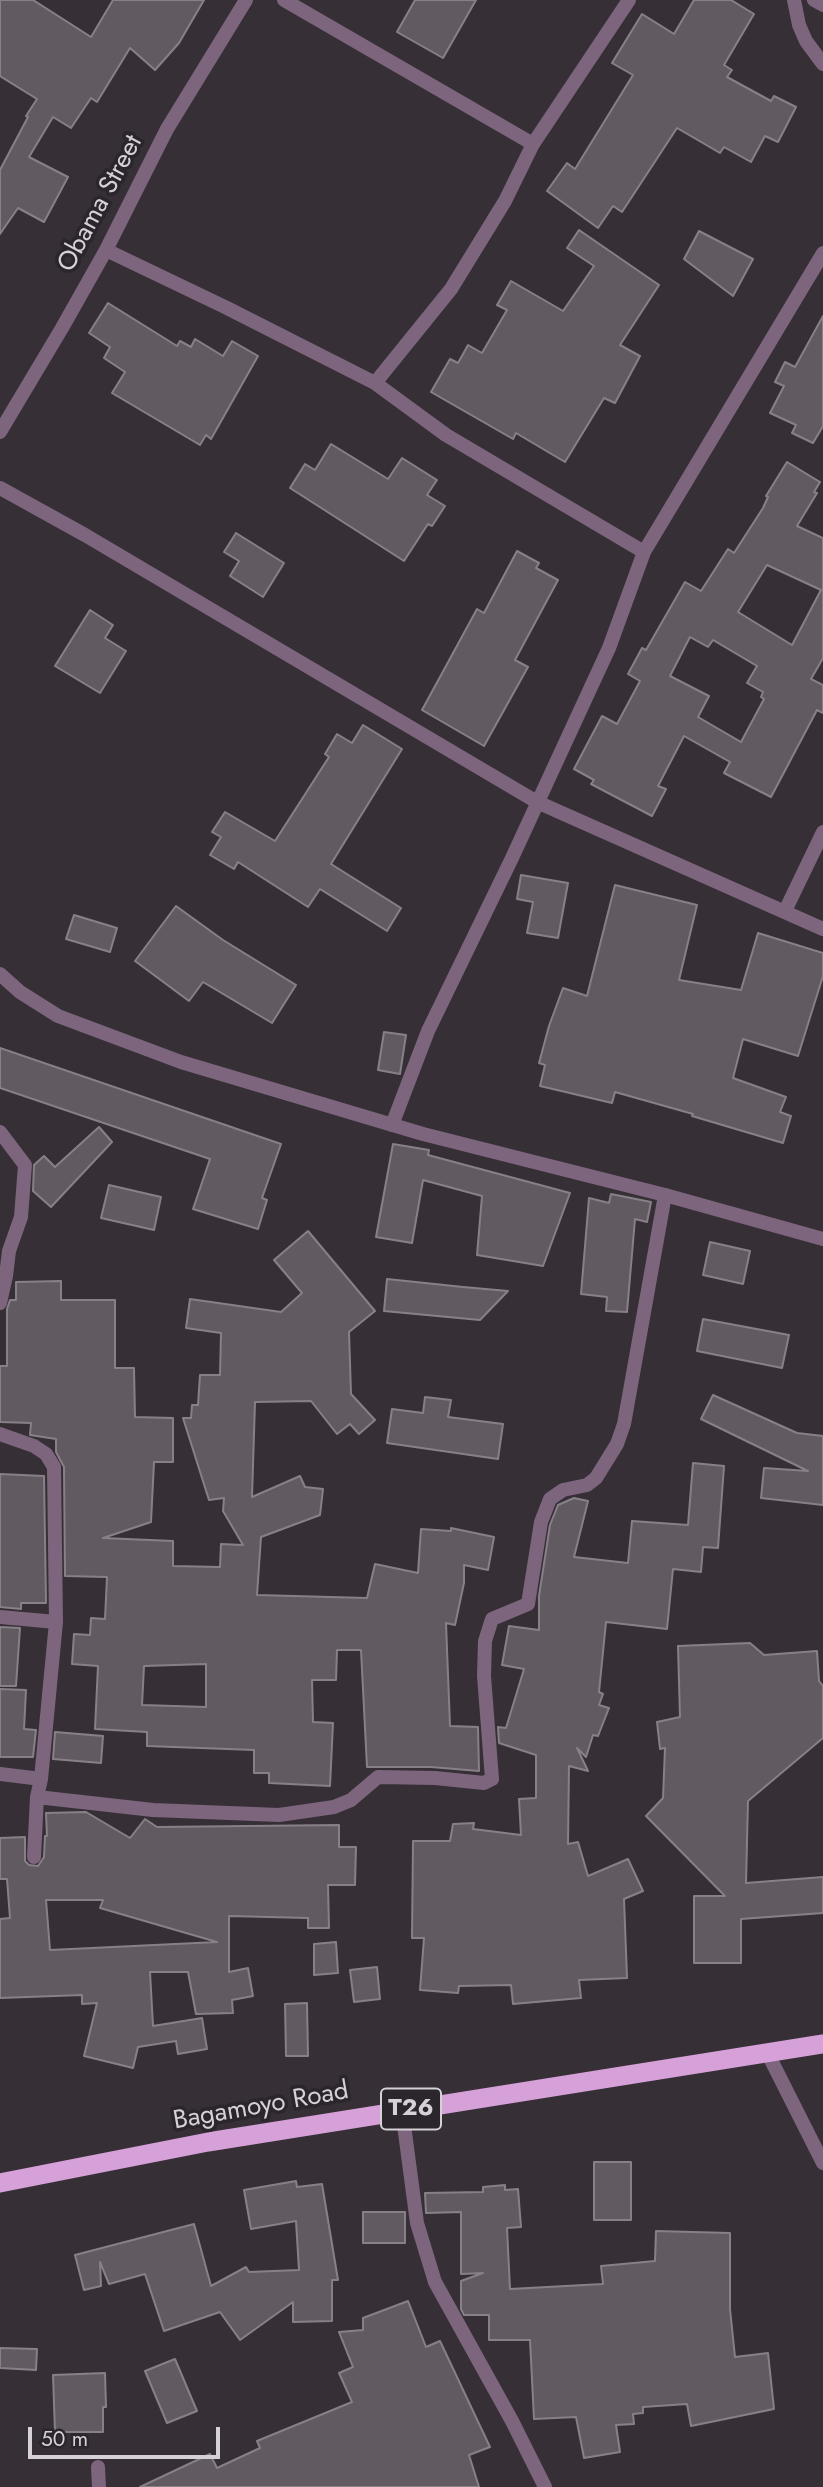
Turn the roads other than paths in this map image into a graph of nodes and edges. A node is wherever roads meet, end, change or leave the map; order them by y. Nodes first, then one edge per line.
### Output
1 (246, 0) edge
2 (284, 0) edge
3 (629, 0) edge
4 (794, 0) edge
5 (814, 0) edge
6 (823, 5) edge
7 (823, 65) edge
8 (533, 144) junction
9 (106, 250) junction
10 (823, 253) edge
11 (375, 383) junction
12 (0, 432) edge
13 (0, 488) edge
14 (644, 552) junction
15 (537, 802) junction
16 (823, 832) edge
17 (785, 911) junction
18 (823, 929) edge
19 (0, 974) edge
20 (392, 1125) junction
21 (0, 1132) edge
22 (665, 1195) junction
23 (823, 1239) edge
24 (0, 1303) edge
25 (0, 1434) edge
26 (0, 1617) edge
27 (56, 1622) junction
28 (0, 1774) edge
29 (41, 1779) junction
30 (37, 1797) junction
31 (34, 1857) dead end
32 (823, 2045) edge
33 (767, 2052) junction
34 (402, 2110) junction
35 (823, 2164) edge
36 (0, 2182) edge
37 (98, 2467) dead end
38 (99, 2487) edge
39 (545, 2487) edge

1 - 9 street, Obama Street
2 - 8 street
3 - 8 street
4 - 7 street
5 - 6 street
8 - 11 street
9 - 11 street
9 - 12 street, Obama Street
10 - 14 street
11 - 14 street
13 - 15 street
14 - 15 street
15 - 17 street
15 - 20 street
16 - 17 street
17 - 18 street
19 - 20 street
20 - 22 street
21 - 24 street
22 - 23 street
22 - 30 street
25 - 27 street
26 - 27 street
27 - 29 street
28 - 29 street
29 - 30 street
30 - 31 street
32 - 33 highway, Bagamoyo Road / T26
33 - 34 highway, Bagamoyo Road / T26
33 - 35 street
34 - 36 highway, Bagamoyo Road / T26
34 - 39 street
37 - 38 street

